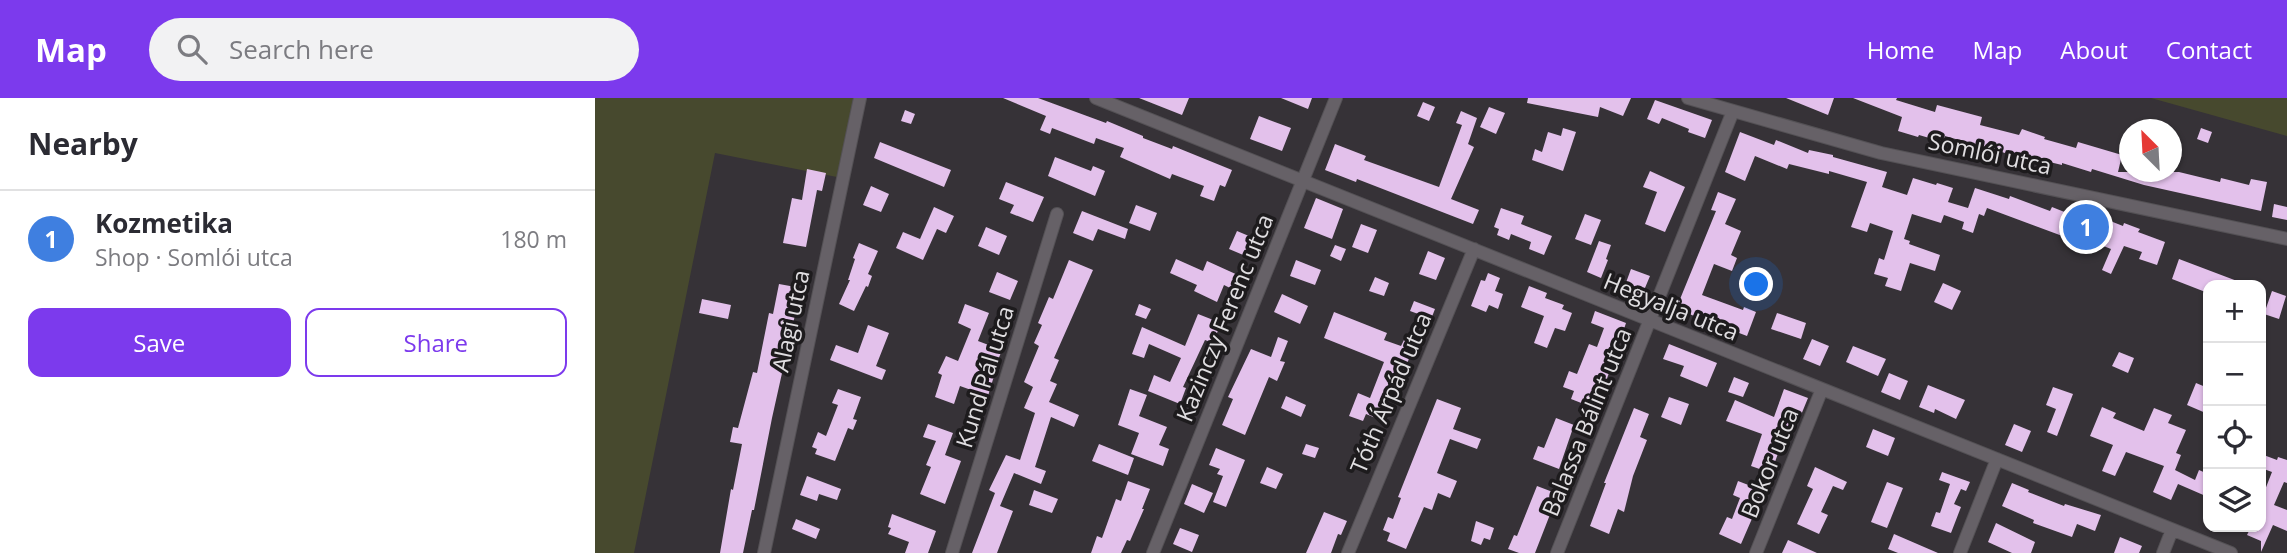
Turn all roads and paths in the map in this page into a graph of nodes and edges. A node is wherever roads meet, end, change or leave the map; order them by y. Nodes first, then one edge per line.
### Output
1 (860, 98) edge
2 (1096, 98) edge
3 (1336, 98) edge
4 (1688, 98) edge
5 (1733, 111) junction
6 (1303, 182) junction
7 (1057, 214) dead end
8 (2287, 239) edge
9 (1474, 249) junction
10 (1649, 321) junction
11 (1822, 389) junction
12 (1997, 459) junction
13 (2172, 530) junction
14 (764, 553) edge
15 (952, 553) edge
16 (1153, 553) edge
17 (1348, 553) edge
18 (1557, 553) edge
19 (1756, 553) edge
20 (1960, 553) edge
21 (2163, 553) edge
22 (2231, 553) edge

1 - 14 street, Alagi utca
2 - 6 street, Hegyalja utca
3 - 6 street, Kazinczy Ferenc utca
4 - 5 street, Somlói utca
5 - 8 street, Somlói utca
5 - 10 street, Balassa Bálint utca
6 - 9 street, Hegyalja utca
6 - 16 street, Kazinczy Ferenc utca
7 - 15 street, Kund Pál utca
9 - 10 street, Hegyalja utca
9 - 17 street, Tóth Árpád utca
10 - 11 street, Hegyalja utca
10 - 18 street, Balassa Bálint utca
11 - 12 street, Hegyalja utca
11 - 19 street, Bokor utca
12 - 13 street, Hegyalja utca
12 - 20 street
13 - 21 street
13 - 22 street, Hegyalja utca

